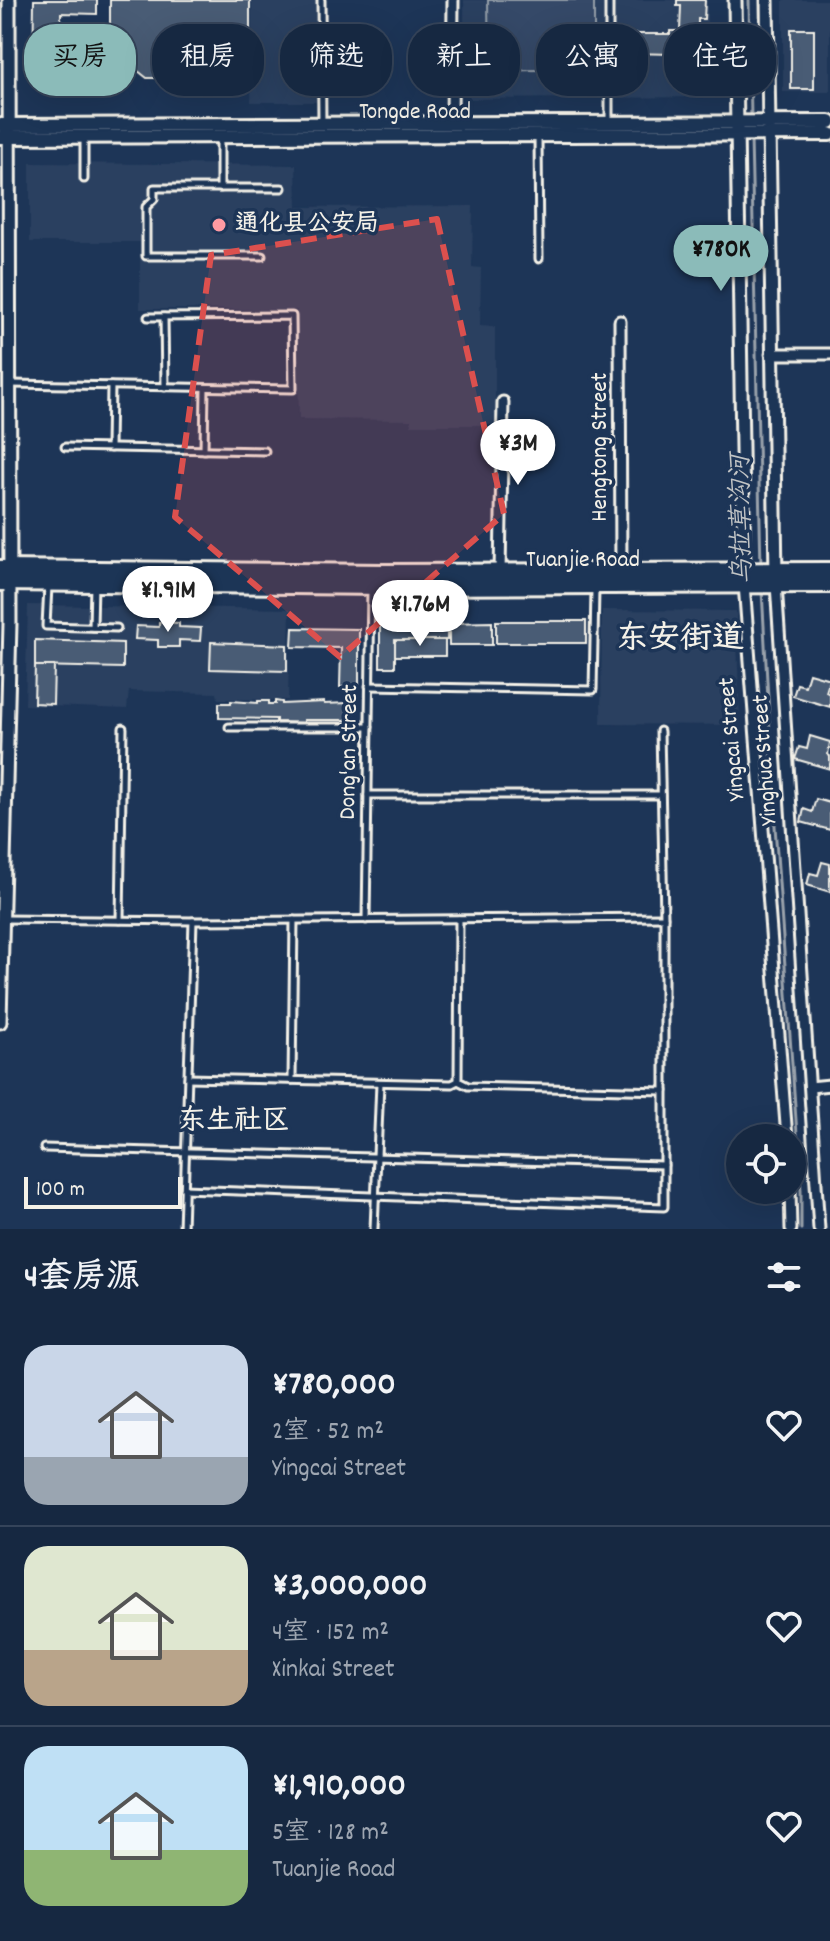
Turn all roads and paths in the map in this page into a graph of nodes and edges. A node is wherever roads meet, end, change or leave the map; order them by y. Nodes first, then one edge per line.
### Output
1 (9, 0) edge
2 (321, 0) edge
3 (453, 0) edge
4 (609, 0) edge
5 (735, 0) edge
6 (767, 0) edge
7 (830, 122) edge
8 (452, 123) junction
9 (609, 123) junction
10 (322, 124) junction
11 (740, 128) junction
12 (763, 128) junction
13 (5, 131) edge
14 (830, 134) edge
15 (538, 135) junction
16 (220, 136) junction
17 (84, 137) junction
18 (84, 179) dead end
19 (220, 188) junction
20 (282, 188) dead end
21 (262, 256) dead end
22 (539, 259) dead end
23 (148, 317) dead end
24 (164, 317) junction
25 (620, 321) dead end
26 (771, 354) junction
27 (830, 354) edge
28 (9, 384) junction
29 (111, 386) junction
30 (165, 387) junction
31 (205, 388) junction
32 (503, 402) dead end
33 (5, 404) edge
34 (65, 447) dead end
35 (110, 448) junction
36 (204, 450) junction
37 (265, 451) dead end
38 (830, 571) edge
39 (621, 572) junction
40 (500, 573) junction
41 (5, 576) edge
42 (744, 578) junction
43 (776, 578) junction
44 (48, 583) junction
45 (94, 583) junction
46 (830, 584) edge
47 (595, 585) junction
48 (371, 586) junction
49 (93, 627) junction
50 (117, 628) dead end
51 (369, 686) junction
52 (229, 727) dead end
53 (369, 727) junction
54 (123, 728) dead end
55 (660, 731) dead end
56 (368, 795) junction
57 (661, 795) junction
58 (2, 832) edge
59 (2, 904) edge
60 (664, 917) junction
61 (3, 919) junction
62 (459, 919) junction
63 (120, 920) junction
64 (294, 920) junction
65 (366, 920) junction
66 (193, 921) junction
67 (0, 1022) edge
68 (188, 1078) junction
69 (292, 1080) junction
70 (458, 1081) junction
71 (380, 1083) junction
72 (830, 1085) edge
73 (810, 1087) junction
74 (664, 1091) junction
75 (786, 1124) edge
76 (44, 1148) dead end
77 (185, 1152) junction
78 (377, 1157) junction
79 (664, 1165) junction
80 (184, 1189) junction
81 (375, 1197) junction
82 (790, 1204) edge
83 (183, 1229) edge
84 (374, 1229) edge
85 (791, 1229) edge
86 (819, 1229) edge

1 - 13 street
2 - 10 lane
3 - 8 street
4 - 9 lane
5 - 11 street, Yingcai Street
6 - 12 street, Yinghua Street
7 - 12 main road, Tongde Road
8 - 9 main road, Tongde Road
8 - 10 main road, Tongde Road
9 - 11 main road, Tongde Road
10 - 13 main road, Tongde Road
11 - 12 main road, Tongde Road
11 - 15 main road, Tongde Road
11 - 42 street, Yingcai Street
12 - 14 main road, Tongde Road
12 - 26 street, Yinghua Street
13 - 17 main road, Tongde Road
13 - 28 street
15 - 16 main road, Tongde Road
15 - 22 lane
16 - 17 main road, Tongde Road
16 - 19 lane
17 - 18 lane
19 - 20 lane
19 - 21 lane
23 - 24 lane
24 - 30 lane
24 - 31 lane
25 - 39 street, Hengtong Street
26 - 27 street
26 - 43 street, Yinghua Street
28 - 29 lane
28 - 33 street
29 - 30 lane
29 - 35 lane
30 - 31 lane
31 - 36 lane
32 - 40 street
33 - 41 street
34 - 35 lane
35 - 36 lane
36 - 37 lane
38 - 43 highway, Tuanjie Road
39 - 40 highway, Tuanjie Road
39 - 42 highway, Tuanjie Road
40 - 41 highway, Tuanjie Road
41 - 44 highway, Tuanjie Road
41 - 58 street
42 - 43 highway, Tuanjie Road
42 - 47 highway, Tuanjie Road
42 - 75 street, Yingcai Street
43 - 46 highway, Tuanjie Road
43 - 73 street, Yinghua Street
44 - 45 highway, Tuanjie Road
44 - 49 lane
45 - 48 highway, Tuanjie Road
45 - 49 lane
47 - 48 highway, Tuanjie Road
47 - 51 lane
48 - 51 lane, Dong'an Street
49 - 50 lane
51 - 53 lane, Dong'an Street
52 - 53 lane
53 - 56 lane, Dong'an Street
54 - 63 lane
55 - 57 lane
56 - 57 lane
56 - 65 lane, Dong'an Street
57 - 60 lane
58 - 59 street
59 - 61 street
60 - 62 lane
60 - 74 lane
61 - 63 lane
61 - 67 street
62 - 65 lane
62 - 70 lane
63 - 66 lane
64 - 65 lane
64 - 66 lane
64 - 69 lane
66 - 68 lane
68 - 69 lane
68 - 77 lane
69 - 71 lane
70 - 71 lane
70 - 74 lane
71 - 78 lane
72 - 73 street
73 - 86 street, Yinghua Street
74 - 79 lane
76 - 77 lane
77 - 78 lane
77 - 80 lane
78 - 79 lane
78 - 81 lane
79 - 81 lane
80 - 81 lane
80 - 83 lane
81 - 84 lane
82 - 85 street

